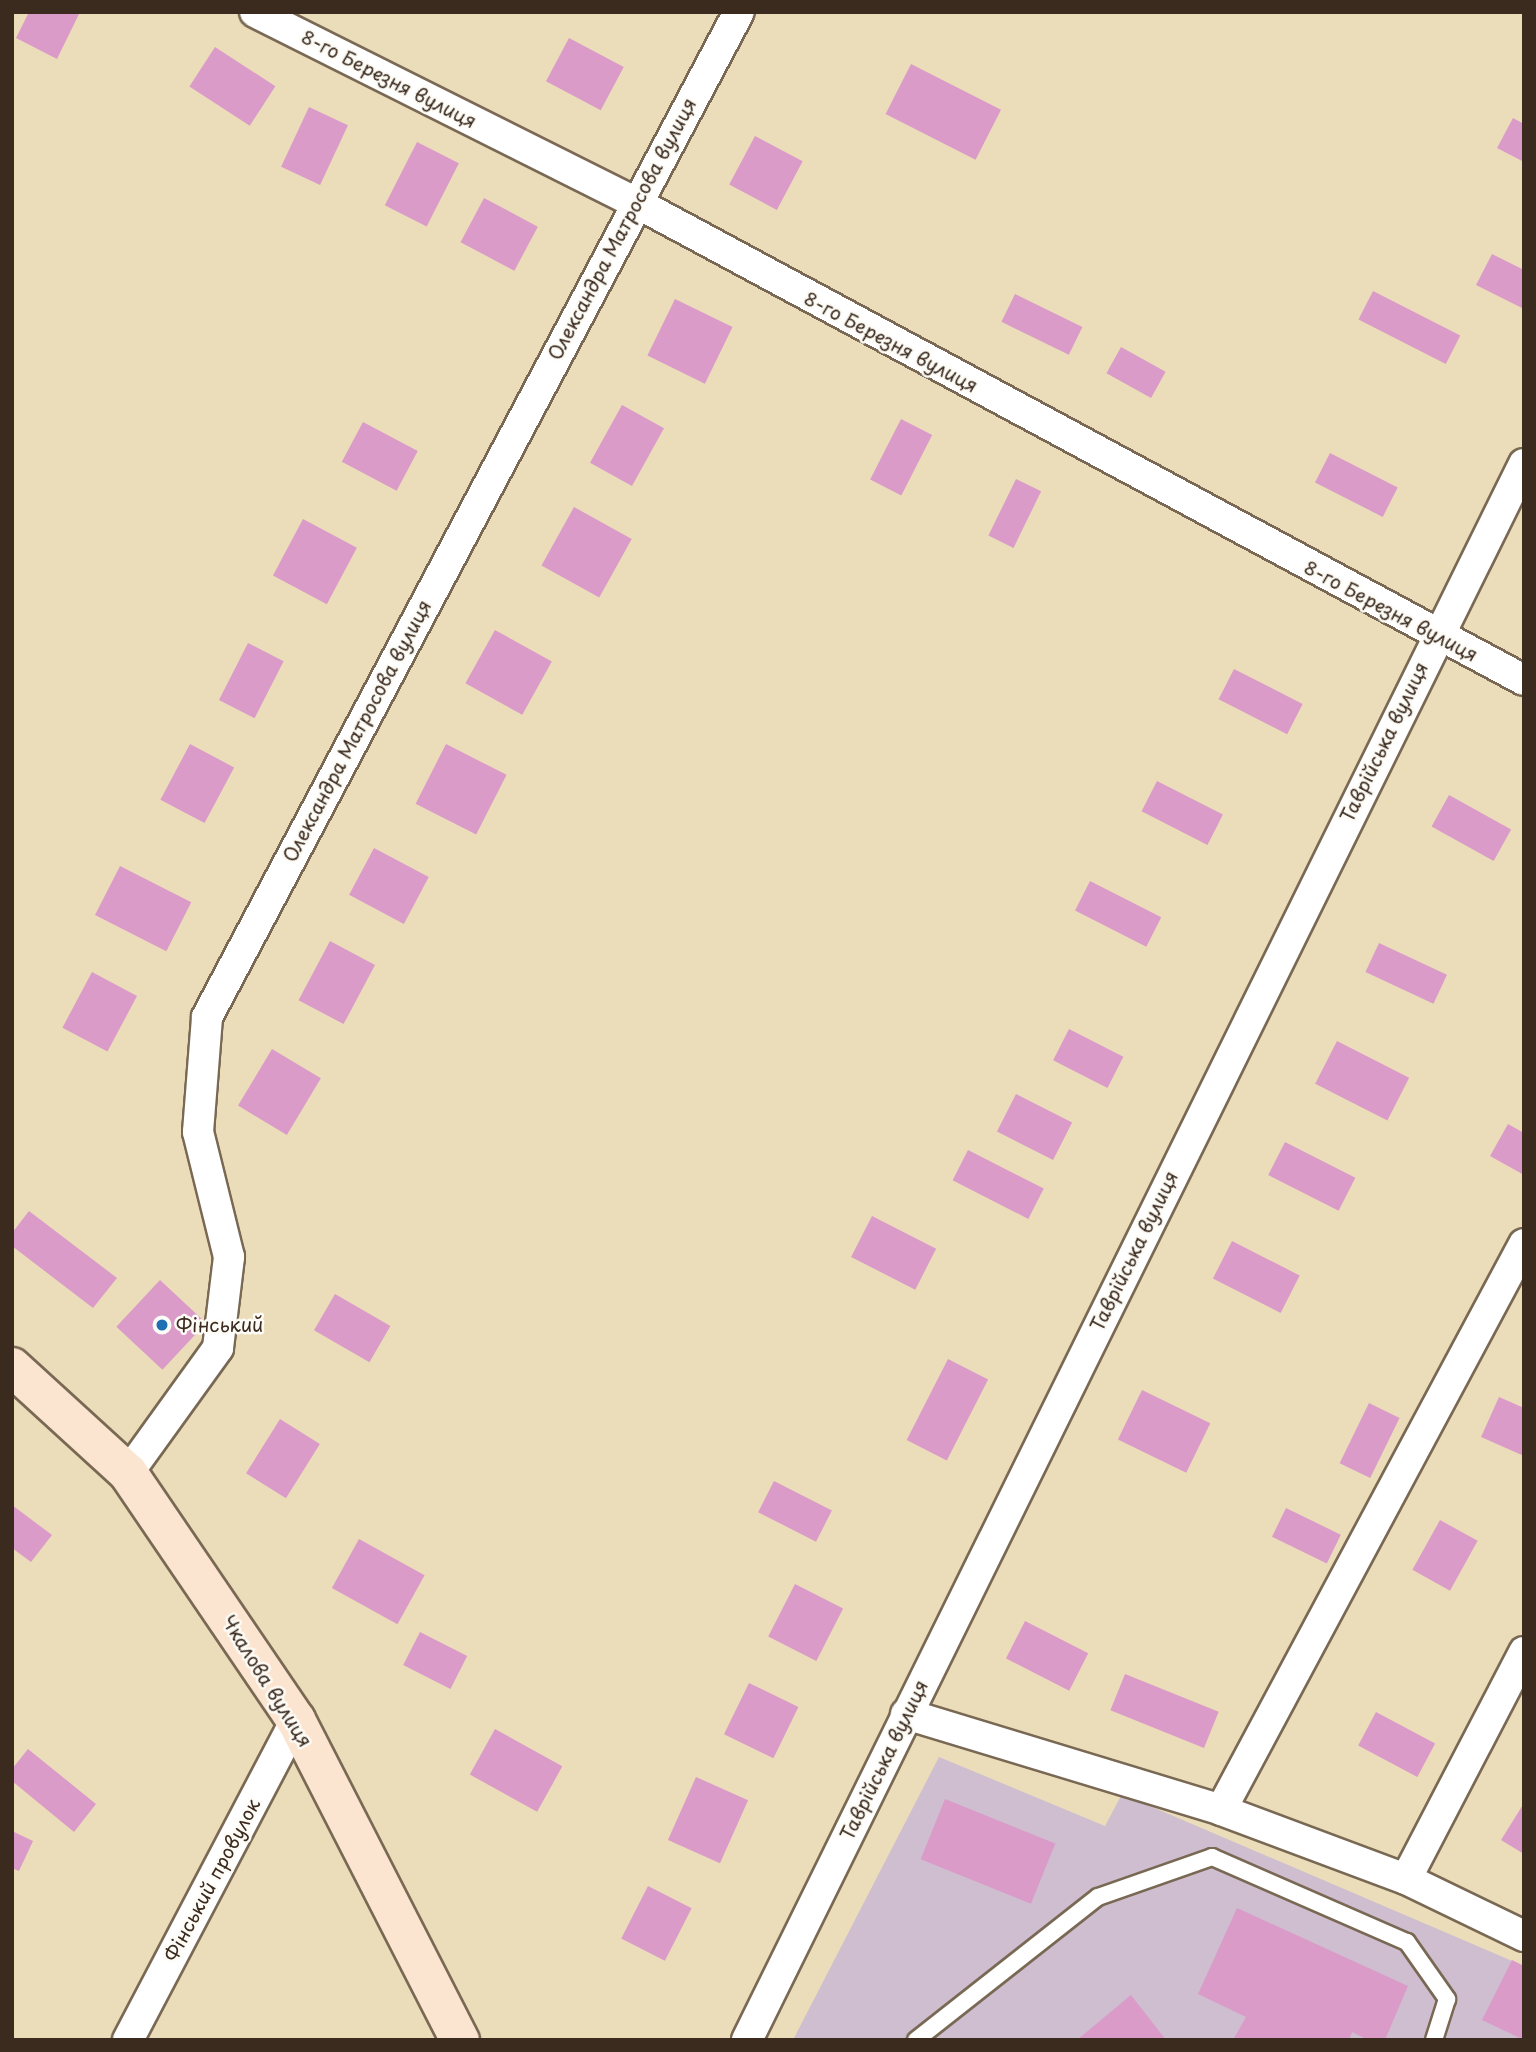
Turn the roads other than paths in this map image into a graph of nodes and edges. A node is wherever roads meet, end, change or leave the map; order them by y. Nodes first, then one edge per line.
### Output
1 (255, 12) edge
2 (739, 12) edge
3 (635, 202) junction
4 (1524, 464) edge
5 (1436, 636) junction
6 (1524, 680) edge
7 (1524, 1244) edge
8 (12, 1367) edge
9 (128, 1474) junction
10 (1524, 1652) edge
11 (906, 1714) junction
12 (296, 1720) junction
13 (1221, 1810) junction
14 (1406, 1878) junction
15 (1524, 1936) edge
16 (128, 2040) edge
17 (460, 2040) edge
18 (747, 2040) edge
19 (916, 2040) edge
20 (1434, 2040) edge

1 - 3 street, 8-го Березня вулиця
2 - 3 street, Олександра Матросова вулиця
3 - 5 street, 8-го Березня вулиця
3 - 9 street, Олександра Матросова вулиця
4 - 5 street, Таврійська вулиця
5 - 6 street, 8-го Березня вулиця
5 - 11 street, Таврійська вулиця
7 - 13 street
8 - 9 main road, Чкалова вулиця
9 - 12 main road, Чкалова вулиця
10 - 14 street
11 - 13 street
11 - 18 street, Таврійська вулиця
12 - 16 street, Фінський провулок
12 - 17 main road, Чкалова вулиця
13 - 14 street
14 - 15 street
19 - 20 lane

